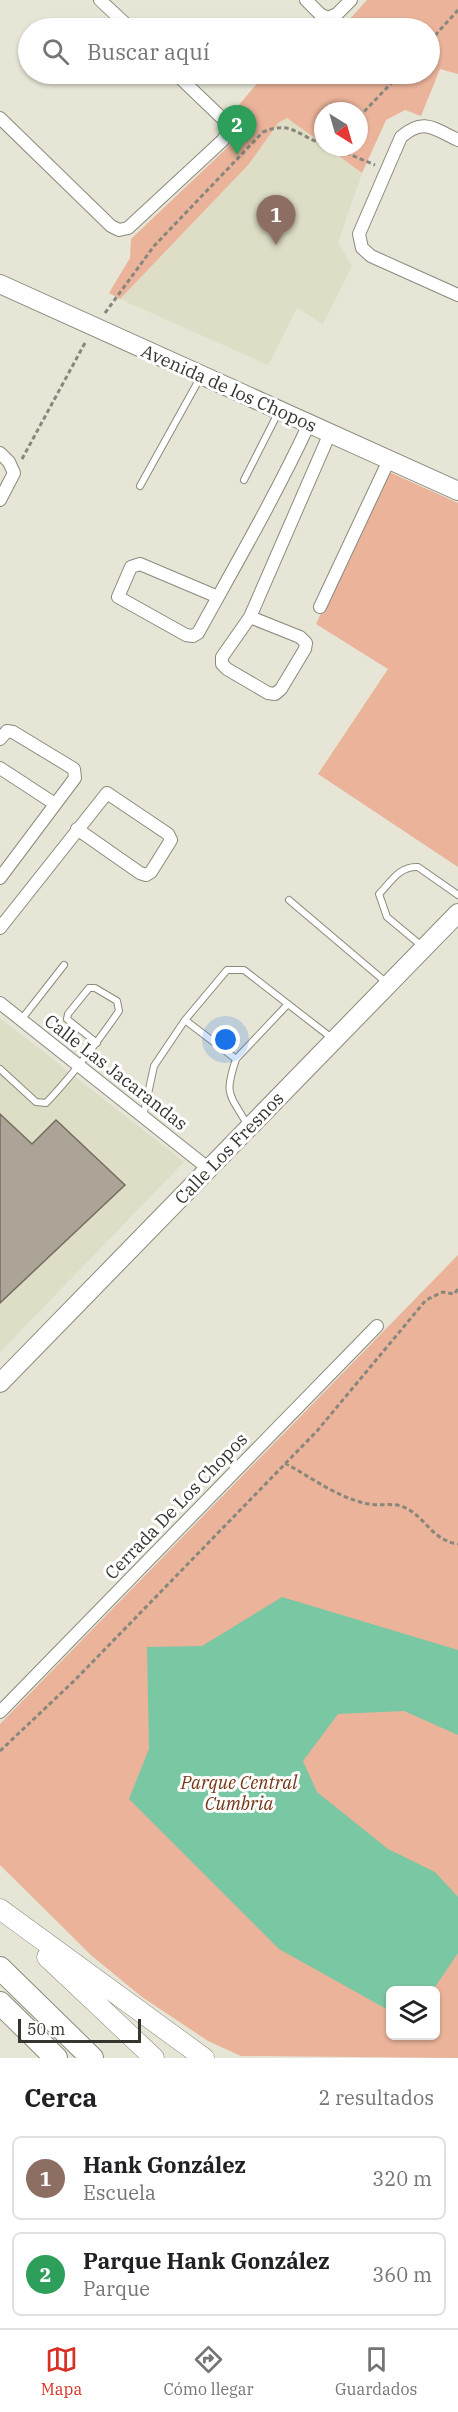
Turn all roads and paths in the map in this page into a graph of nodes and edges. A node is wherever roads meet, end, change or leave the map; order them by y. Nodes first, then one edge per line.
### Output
1 (100, 0) edge
2 (306, 0) edge
3 (351, 0) edge
4 (458, 10) edge
5 (119, 18) edge
6 (440, 29) edge
7 (186, 84) edge
8 (390, 84) edge
9 (368, 108) edge
10 (0, 118) edge
11 (314, 140) edge
12 (458, 140) edge
13 (352, 156) edge
14 (386, 171) junction
15 (0, 284) edge
16 (458, 295) edge
17 (93, 327) junction
18 (202, 375) junction
19 (279, 411) junction
20 (309, 424) junction
21 (330, 433) junction
22 (389, 460) junction
23 (8, 463) edge
24 (244, 480) dead end
25 (140, 486) dead end
26 (458, 491) edge
27 (0, 500) edge
28 (218, 597) junction
29 (320, 607) dead end
30 (250, 617) junction
31 (0, 739) edge
32 (0, 768) edge
33 (55, 804) junction
34 (77, 829) junction
35 (0, 878) edge
36 (458, 895) edge
37 (289, 900) dead end
38 (458, 912) edge
39 (0, 928) edge
40 (424, 948) junction
41 (64, 964) dead end
42 (388, 985) junction
43 (0, 1003) edge
44 (288, 1004) junction
45 (21, 1020) junction
46 (185, 1020) junction
47 (334, 1040) junction
48 (97, 1043) junction
49 (236, 1059) junction
50 (80, 1067) junction
51 (0, 1069) edge
52 (143, 1117) junction
53 (249, 1128) junction
54 (209, 1169) junction
55 (458, 1289) edge
56 (377, 1326) dead end
57 (0, 1383) edge
58 (285, 1463) junction
59 (458, 1544) edge
60 (0, 1712) edge
61 (0, 1751) edge
62 (0, 1910) edge
63 (0, 1968) edge
64 (0, 2003) edge
65 (56, 2058) edge
66 (92, 2058) edge
67 (154, 2058) edge
68 (204, 2058) edge

1 - 5 street
2 - 3 street
4 - 6 path
7 - 10 street
8 - 9 path
11 - 17 path
12 - 14 street
13 - 14 path
14 - 16 street
15 - 17 street, Avenida de los Chopos
17 - 18 street, Avenida de los Chopos
17 - 23 path
18 - 19 street, Avenida de los Chopos
18 - 25 lane
19 - 20 street, Avenida de los Chopos
19 - 24 lane
20 - 21 street, Avenida de los Chopos
20 - 28 street
21 - 22 street, Avenida de los Chopos
21 - 30 street
22 - 26 street, Avenida de los Chopos
22 - 29 street
23 - 27 street
28 - 28 street
30 - 30 street
31 - 33 street
32 - 33 street
33 - 35 street
34 - 34 street
34 - 39 street
36 - 40 lane
37 - 42 lane
38 - 40 street, Calle Los Fresnos
40 - 42 street, Calle Los Fresnos
41 - 45 lane
42 - 47 street, Calle Los Fresnos
43 - 45 street, Calle Las Jacarandas
44 - 46 lane
44 - 47 lane
44 - 49 lane
45 - 50 street, Calle Las Jacarandas
46 - 49 lane
46 - 52 lane
47 - 53 street, Calle Los Fresnos
48 - 48 lane
48 - 50 lane
49 - 53 lane
50 - 51 lane
50 - 52 street, Calle Las Jacarandas
52 - 54 street, Calle Las Jacarandas
53 - 54 street, Calle Los Fresnos
54 - 57 street, Calle Los Fresnos
55 - 58 path
56 - 60 street, Cerrada De Los Chopos
58 - 59 path
58 - 61 path
62 - 67 main road
62 - 68 main road
63 - 66 highway
64 - 65 highway

